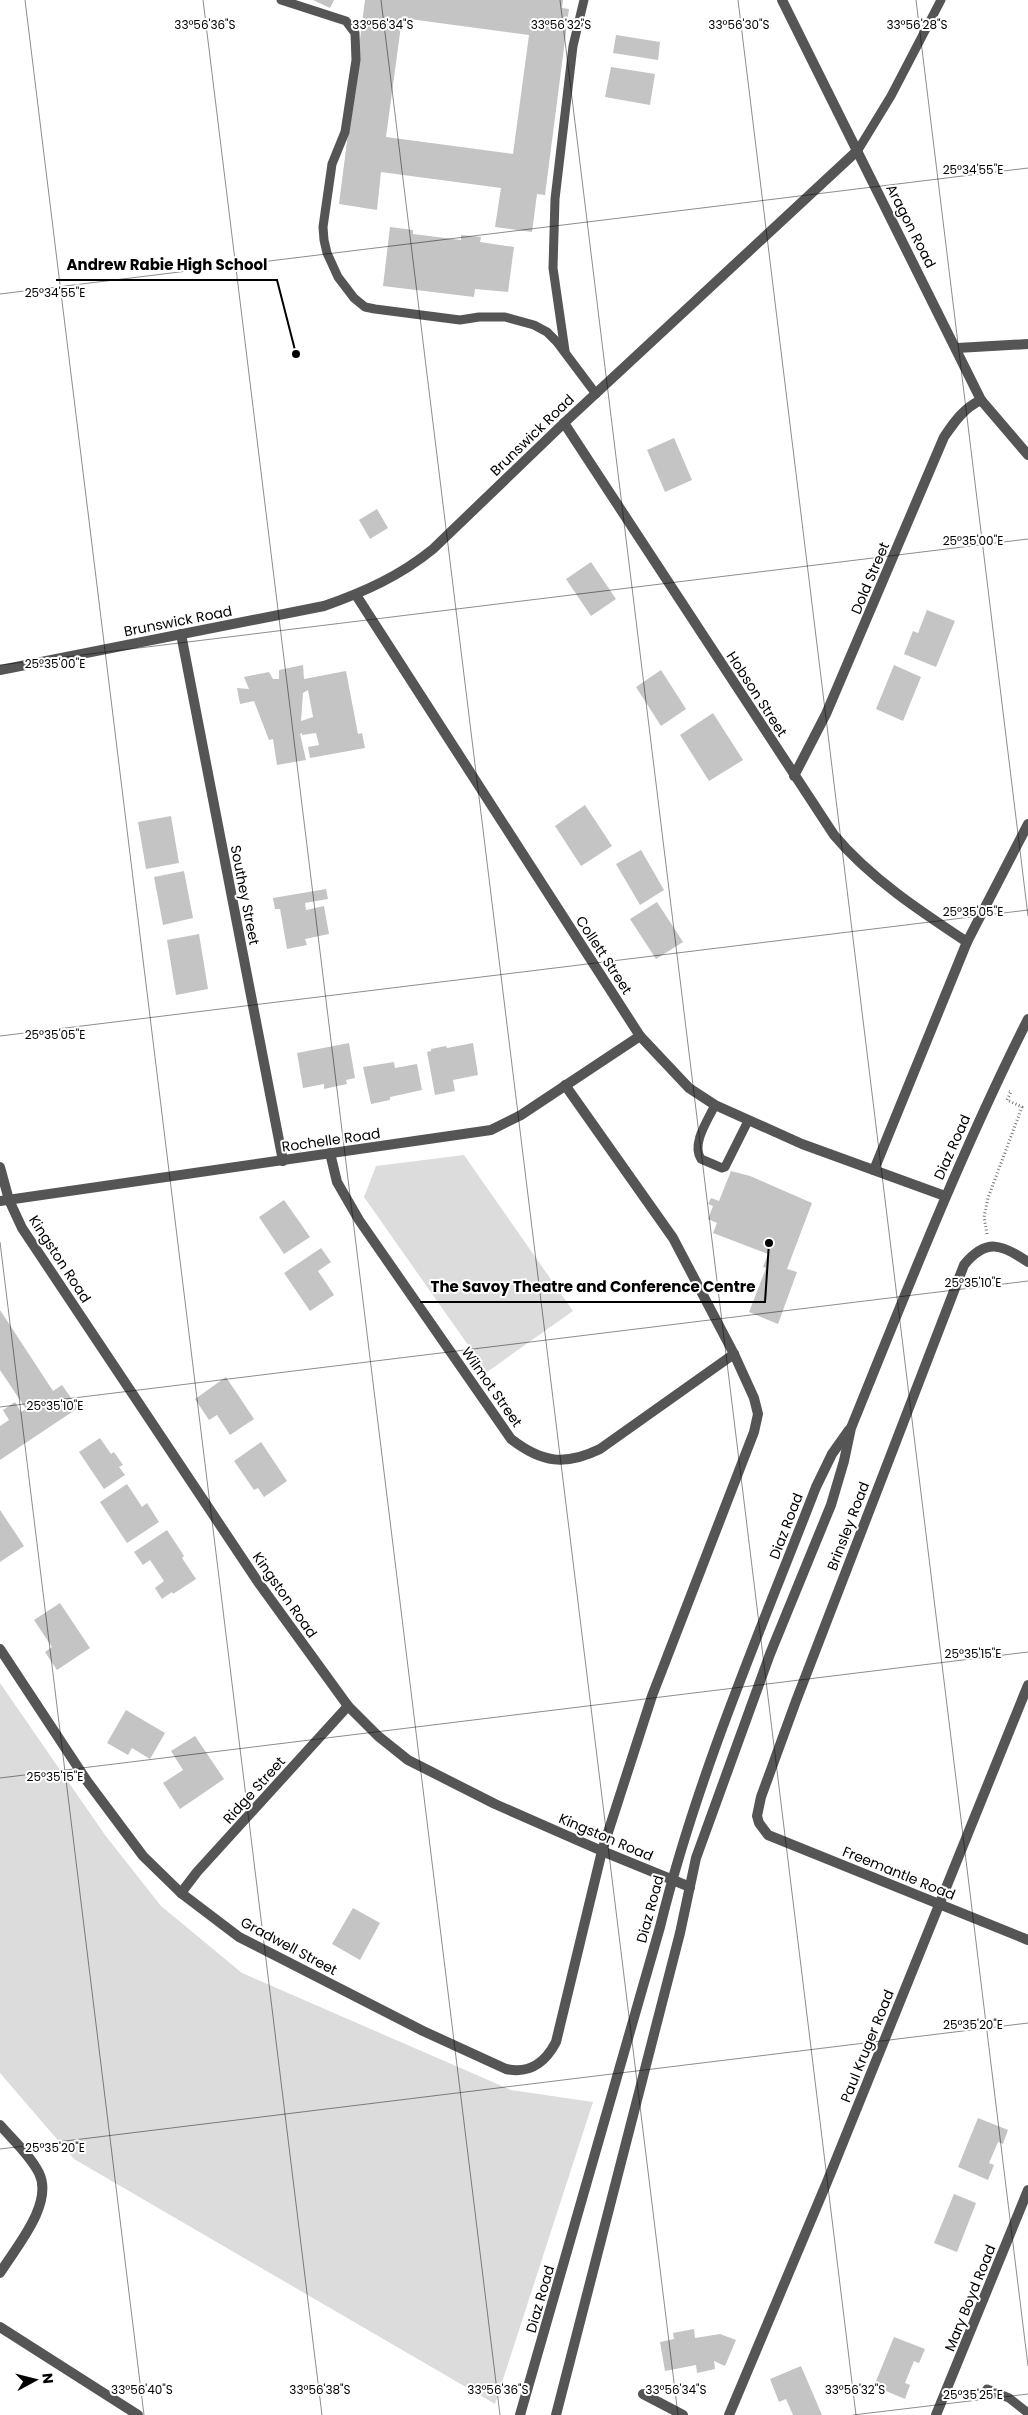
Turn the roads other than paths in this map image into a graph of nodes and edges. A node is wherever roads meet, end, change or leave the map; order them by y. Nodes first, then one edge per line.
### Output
1 (281, 0) edge
2 (584, 0) edge
3 (782, 0) edge
4 (942, 0) edge
5 (858, 150) junction
6 (1028, 344) edge
7 (957, 348) junction
8 (565, 351) junction
9 (596, 394) junction
10 (981, 400) junction
11 (564, 423) junction
12 (1028, 455) edge
13 (356, 595) junction
14 (181, 634) junction
15 (0, 670) edge
16 (794, 776) junction
17 (1028, 824) edge
18 (967, 942) junction
19 (1028, 1019) edge
20 (640, 1036) junction
21 (565, 1085) junction
22 (715, 1105) junction
23 (748, 1121) junction
24 (330, 1153) junction
25 (283, 1161) junction
26 (0, 1167) edge
27 (874, 1170) junction
28 (945, 1196) junction
29 (4, 1200) edge
30 (1028, 1262) edge
31 (734, 1354) junction
32 (851, 1428) junction
33 (0, 1649) edge
34 (1028, 1685) edge
35 (348, 1706) junction
36 (763, 1829) joint
37 (602, 1851) junction
38 (672, 1879) junction
39 (690, 1887) junction
40 (181, 1893) junction
41 (939, 1903) junction
42 (1028, 1940) edge
43 (0, 2125) edge
44 (1028, 2190) edge
45 (0, 2273) edge
46 (0, 2327) edge
47 (987, 2388) dead end
48 (643, 2394) dead end
49 (1028, 2413) edge
50 (138, 2415) edge
51 (520, 2415) edge
52 (556, 2415) edge
53 (683, 2415) edge
54 (729, 2415) edge
55 (936, 2415) edge

1 - 8 lane
2 - 8 lane
3 - 5 street, Aragon Road
4 - 5 lane, Brunswick Road
5 - 7 street, Aragon Road
5 - 9 street, Brunswick Road
6 - 7 street
7 - 10 street, Aragon Road
8 - 9 lane
9 - 11 street, Brunswick Road
10 - 12 street, Aragon Road
10 - 16 street, Dold Street
11 - 13 street, Brunswick Road
11 - 16 street, Hobson Street
13 - 14 street, Brunswick Road
13 - 20 street, Collett Street
14 - 15 street, Brunswick Road
14 - 25 street, Southey Street
16 - 18 street, Hobson Street
17 - 18 street
18 - 27 street
19 - 28 street, Diaz Road
20 - 21 street, Rochelle Road
20 - 22 street, Collett Street
21 - 24 street, Rochelle Road
21 - 31 street
22 - 23 street, Collett Street
22 - 23 lane
23 - 27 street, Collett Street
24 - 25 street, Rochelle Road
24 - 31 street, Wilmot Street
25 - 29 street, Rochelle Road
26 - 29 street, Kingston Road
27 - 28 street, Collett Street
28 - 32 street, Diaz Road
29 - 35 street, Kingston Road
30 - 36 street, Brinsley Road
31 - 37 street
32 - 38 street, Diaz Road
32 - 39 street, Diaz Road
33 - 40 street, Gradwell Street
34 - 41 street, Paul Kruger Road
35 - 37 street, Kingston Road
35 - 40 street, Ridge Street
36 - 41 street, Freemantle Road
37 - 38 street, Kingston Road
37 - 40 street, Gradwell Street
38 - 39 street, Kingston Road
38 - 51 street, Diaz Road
39 - 52 street, Diaz Road
41 - 42 street, Freemantle Road
41 - 54 street, Paul Kruger Road
43 - 45 street
44 - 55 street, Mary Boyd Road
46 - 50 street
47 - 49 lane
48 - 53 street

